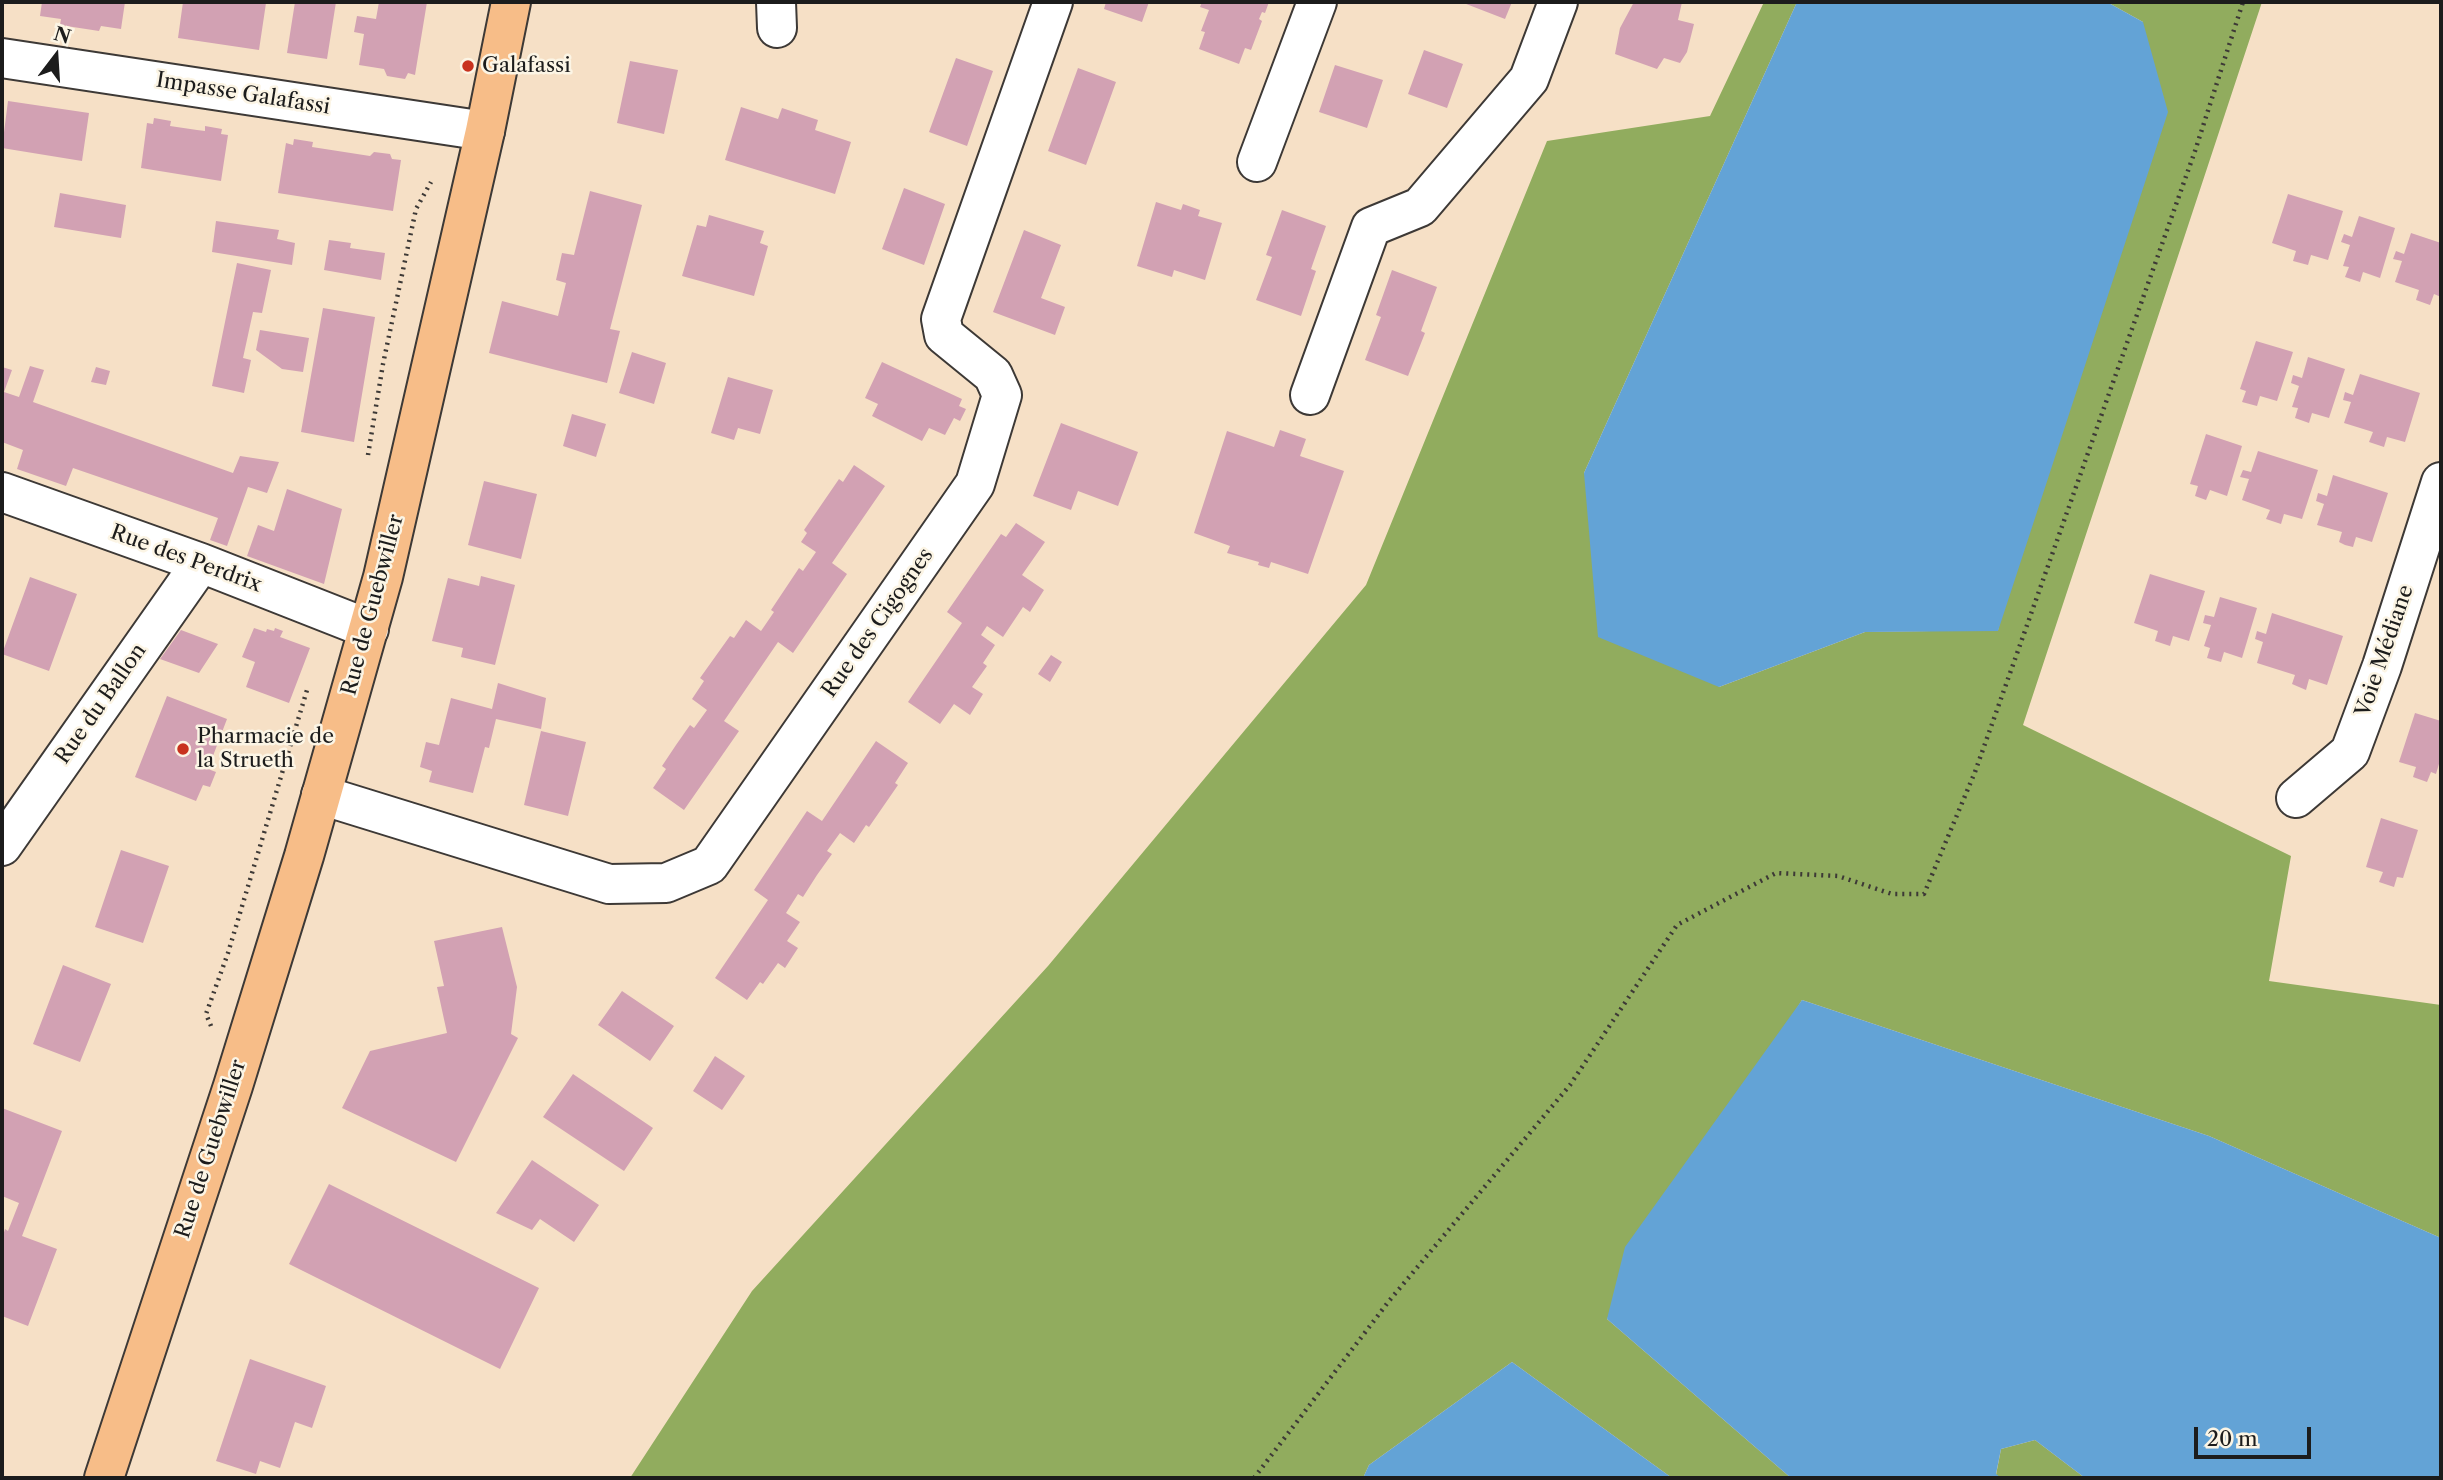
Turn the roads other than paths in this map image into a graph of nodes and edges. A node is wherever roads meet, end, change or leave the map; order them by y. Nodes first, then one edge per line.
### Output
1 (512, 2) edge
2 (1053, 2) edge
3 (1317, 2) edge
4 (1558, 2) edge
5 (2, 58) edge
6 (485, 131) junction
7 (1257, 162) dead end
8 (1310, 395) dead end
9 (2441, 482) edge
10 (2, 492) edge
11 (201, 563) junction
12 (369, 629) junction
13 (321, 795) junction
14 (2296, 798) dead end
15 (2, 846) edge
16 (104, 1478) edge

1 - 6 main road, Rue de Guebwiller
2 - 13 street, Rue des Cigognes
3 - 7 street
4 - 8 street
5 - 6 street, Impasse Galafassi
6 - 12 main road, Rue de Guebwiller
9 - 14 street, Voie Médiane
10 - 11 street, Rue des Perdrix
11 - 12 street, Rue des Perdrix
11 - 15 street, Rue du Ballon
12 - 13 main road, Rue de Guebwiller
13 - 16 main road, Rue de Guebwiller

